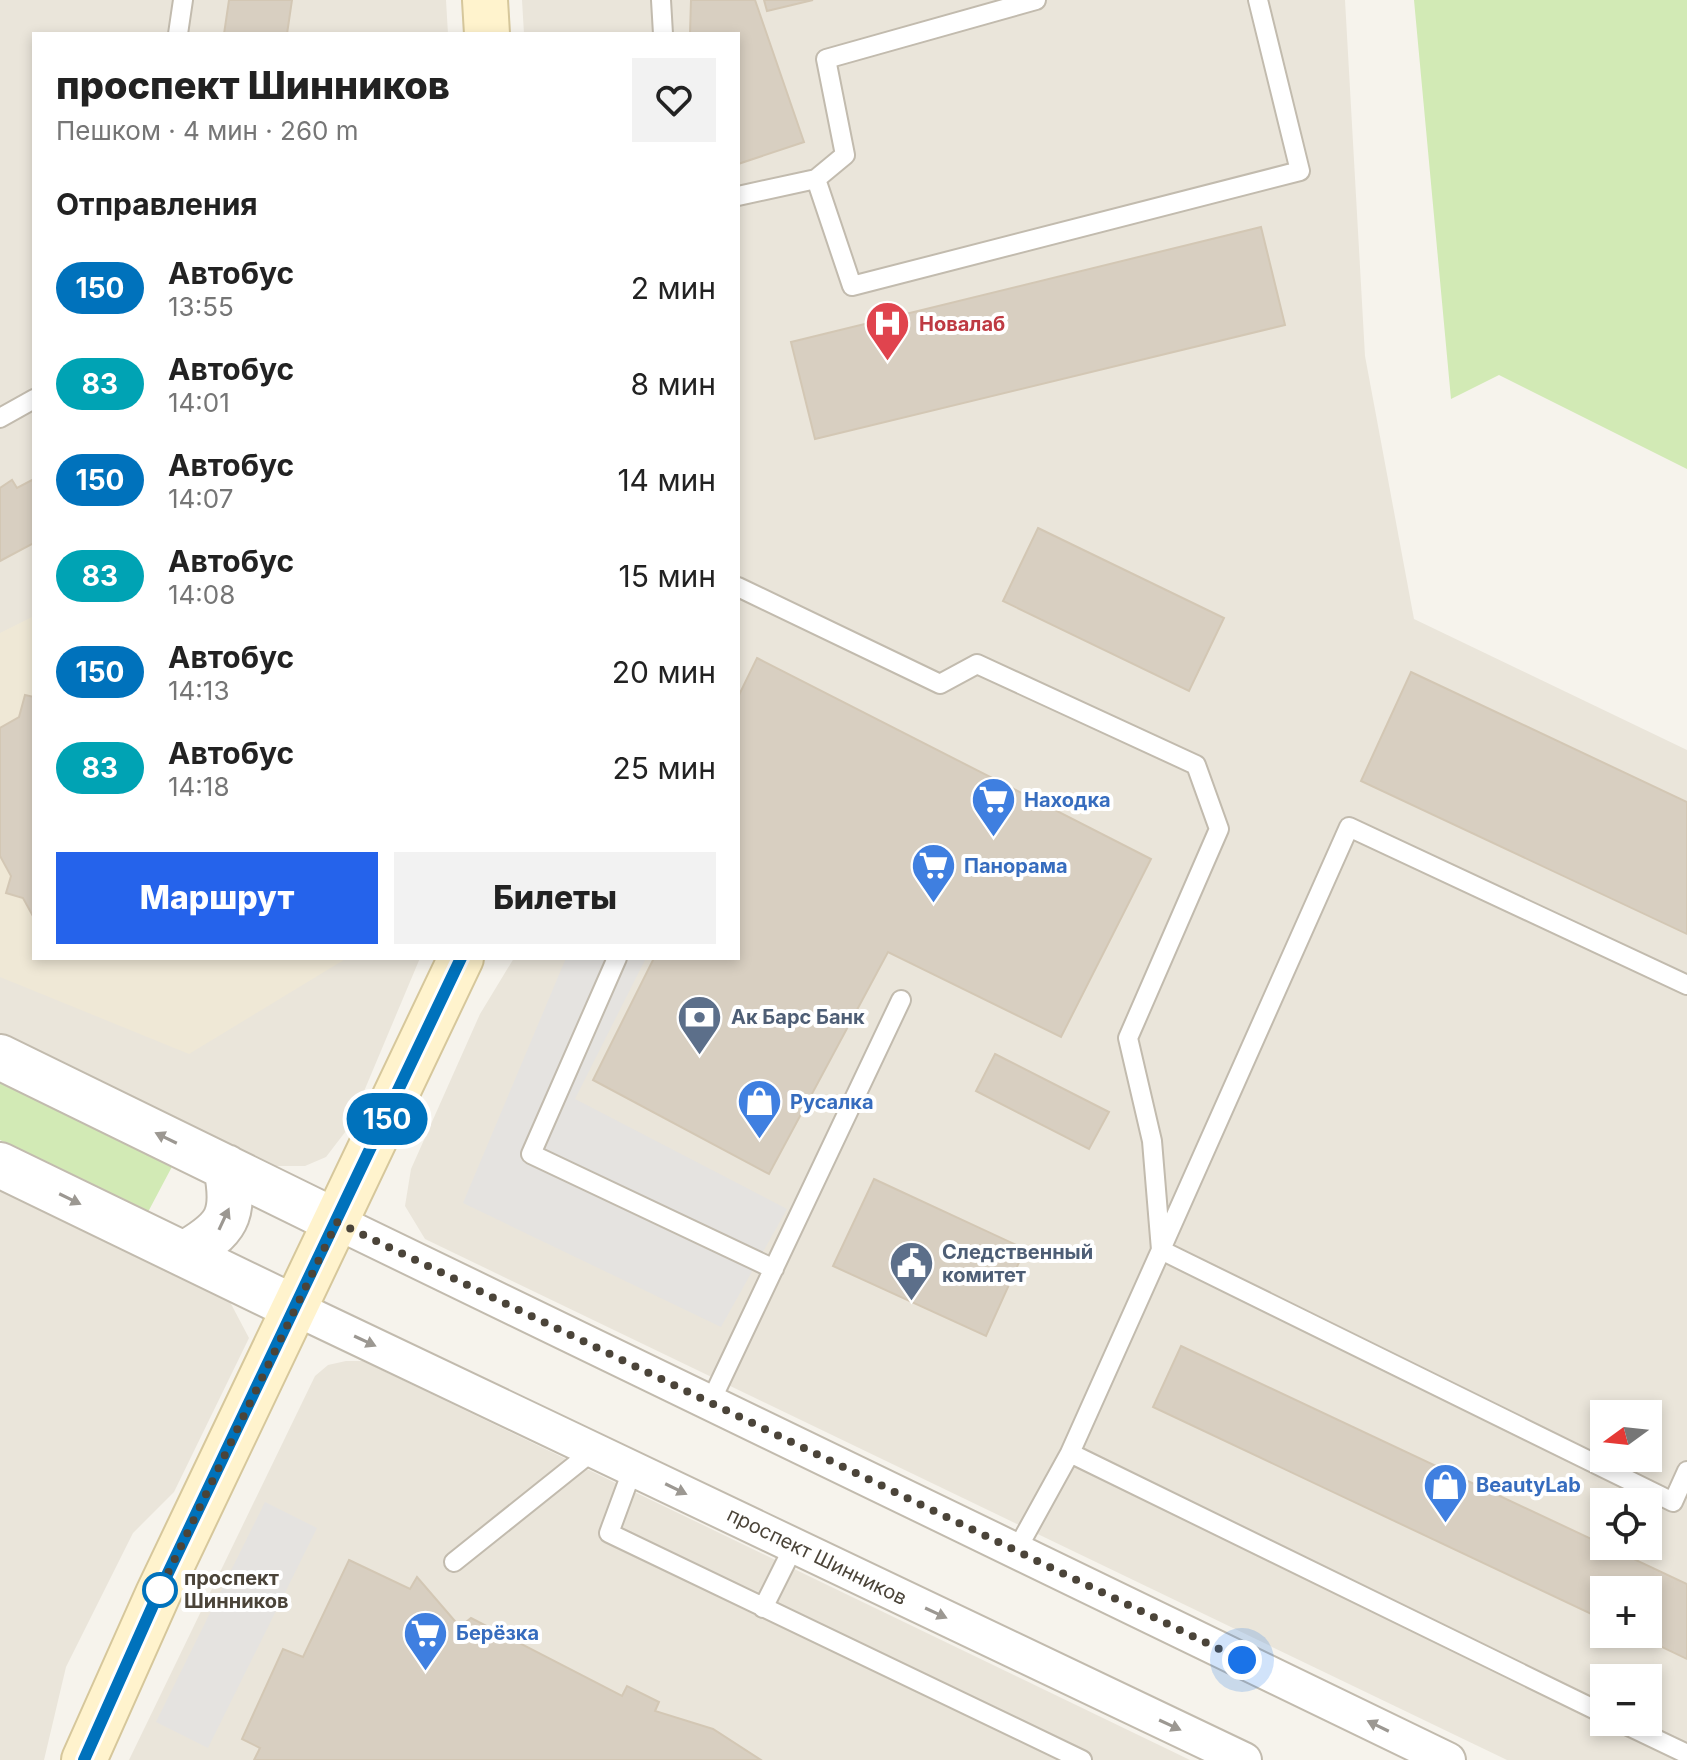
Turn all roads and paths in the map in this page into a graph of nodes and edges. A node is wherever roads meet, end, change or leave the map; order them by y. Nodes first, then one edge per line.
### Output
1 (183, 0) edge
2 (485, 0) edge
3 (661, 0) edge
4 (1036, 0) edge
5 (1258, 0) edge
6 (178, 32) edge
7 (487, 32) edge
8 (663, 32) edge
9 (816, 179) junction
10 (740, 196) edge
11 (32, 400) edge
12 (0, 418) edge
13 (740, 588) edge
14 (460, 960) edge
15 (616, 960) edge
16 (1687, 985) edge
17 (901, 1000) dead end
18 (0, 1057) edge
19 (0, 1165) edge
20 (226, 1167) junction
21 (337, 1222) junction
22 (1161, 1250) junction
23 (184, 1254) junction
24 (774, 1269) junction
25 (295, 1308) junction
26 (710, 1403) junction
27 (594, 1450) junction
28 (1070, 1453) junction
29 (633, 1468) junction
30 (1687, 1471) edge
31 (794, 1546) junction
32 (1016, 1551) junction
33 (454, 1562) dead end
34 (763, 1608) junction
35 (1590, 1707) edge
36 (1649, 1736) edge
37 (1687, 1754) edge
38 (1236, 1758) edge
39 (84, 1760) edge
40 (1082, 1760) edge
41 (1448, 1760) edge

1 - 6 lane
2 - 7 main road
3 - 8 lane
4 - 9 lane
5 - 9 lane
9 - 10 lane
11 - 12 lane
13 - 22 lane
14 - 21 main road
15 - 24 lane
16 - 22 lane
17 - 24 lane
20 -> 18 street
19 -> 23 street, проспект Шинников
20 - 21 street
23 -> 20 street
21 - 25 main road
21 - 26 street
22 - 28 lane
22 - 30 lane
23 - 25 street, проспект Шинников
24 - 26 lane
25 -> 27 street, проспект Шинников
25 - 39 main road
26 - 32 street
27 - 29 street, проспект Шинников
27 - 33 lane
28 - 32 lane
28 - 35 lane
29 -> 31 street, проспект Шинников
29 - 34 lane
31 - 34 lane
31 -> 38 street, проспект Шинников
41 -> 32 street
34 - 40 lane
36 - 37 lane

